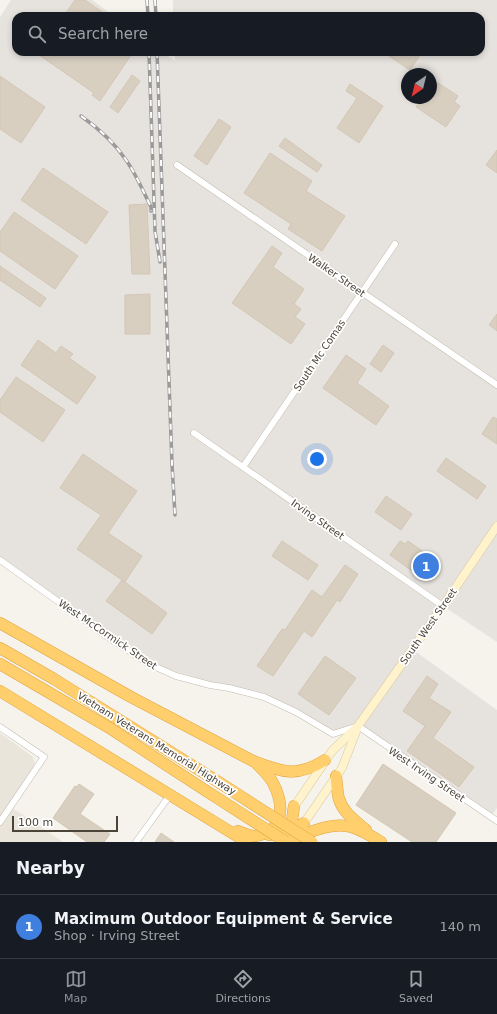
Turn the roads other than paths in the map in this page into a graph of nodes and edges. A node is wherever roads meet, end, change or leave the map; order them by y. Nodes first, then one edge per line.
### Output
1 (177, 165) dead end
2 (395, 244) dead end
3 (362, 292) junction
4 (497, 385) edge
5 (194, 434) dead end
6 (243, 467) junction
7 (497, 526) edge
8 (0, 560) edge
9 (442, 606) junction
10 (0, 623) edge
11 (0, 648) edge
12 (0, 664) edge
13 (0, 691) edge
14 (358, 726) junction
15 (0, 727) edge
16 (325, 760) junction
17 (253, 761) junction
18 (336, 776) junction
19 (170, 795) junction
20 (280, 801) junction
21 (294, 806) joint
22 (197, 811) junction
23 (497, 821) edge
24 (0, 822) edge
25 (304, 824) joint
26 (312, 837) edge
27 (287, 838) edge
28 (251, 839) edge
29 (378, 840) edge
30 (136, 842) edge
31 (233, 842) edge

1 - 3 street, Walker Street
2 - 3 street, South Mc Comas
3 - 4 street, Walker Street
3 - 6 street, South Mc Comas
5 - 6 street, Irving Street
6 - 9 street, Irving Street
7 - 9 main road, South West Street
8 - 14 street, West McCormick Street
9 - 14 main road, South West Street
10 - 17 highway
11 - 26 highway, Vietnam Veterans Memorial Highway, bridge
12 - 27 highway, Vietnam Veterans Memorial Highway, bridge
13 - 19 highway
14 - 16 main road, South West Street
14 - 18 main road, South West Street
14 - 23 street, West Irving Street
15 - 24 street
16 - 17 highway
16 - 21 main road, South West Street
17 - 20 highway
18 - 25 main road, South West Street
18 - 29 highway
19 - 22 highway
19 - 30 street
20 - 27 highway
20 - 28 highway
21 - 27 highway
22 - 28 highway
22 - 31 highway
25 - 27 highway
26 - 27 highway
26 - 29 highway
27 - 28 highway

